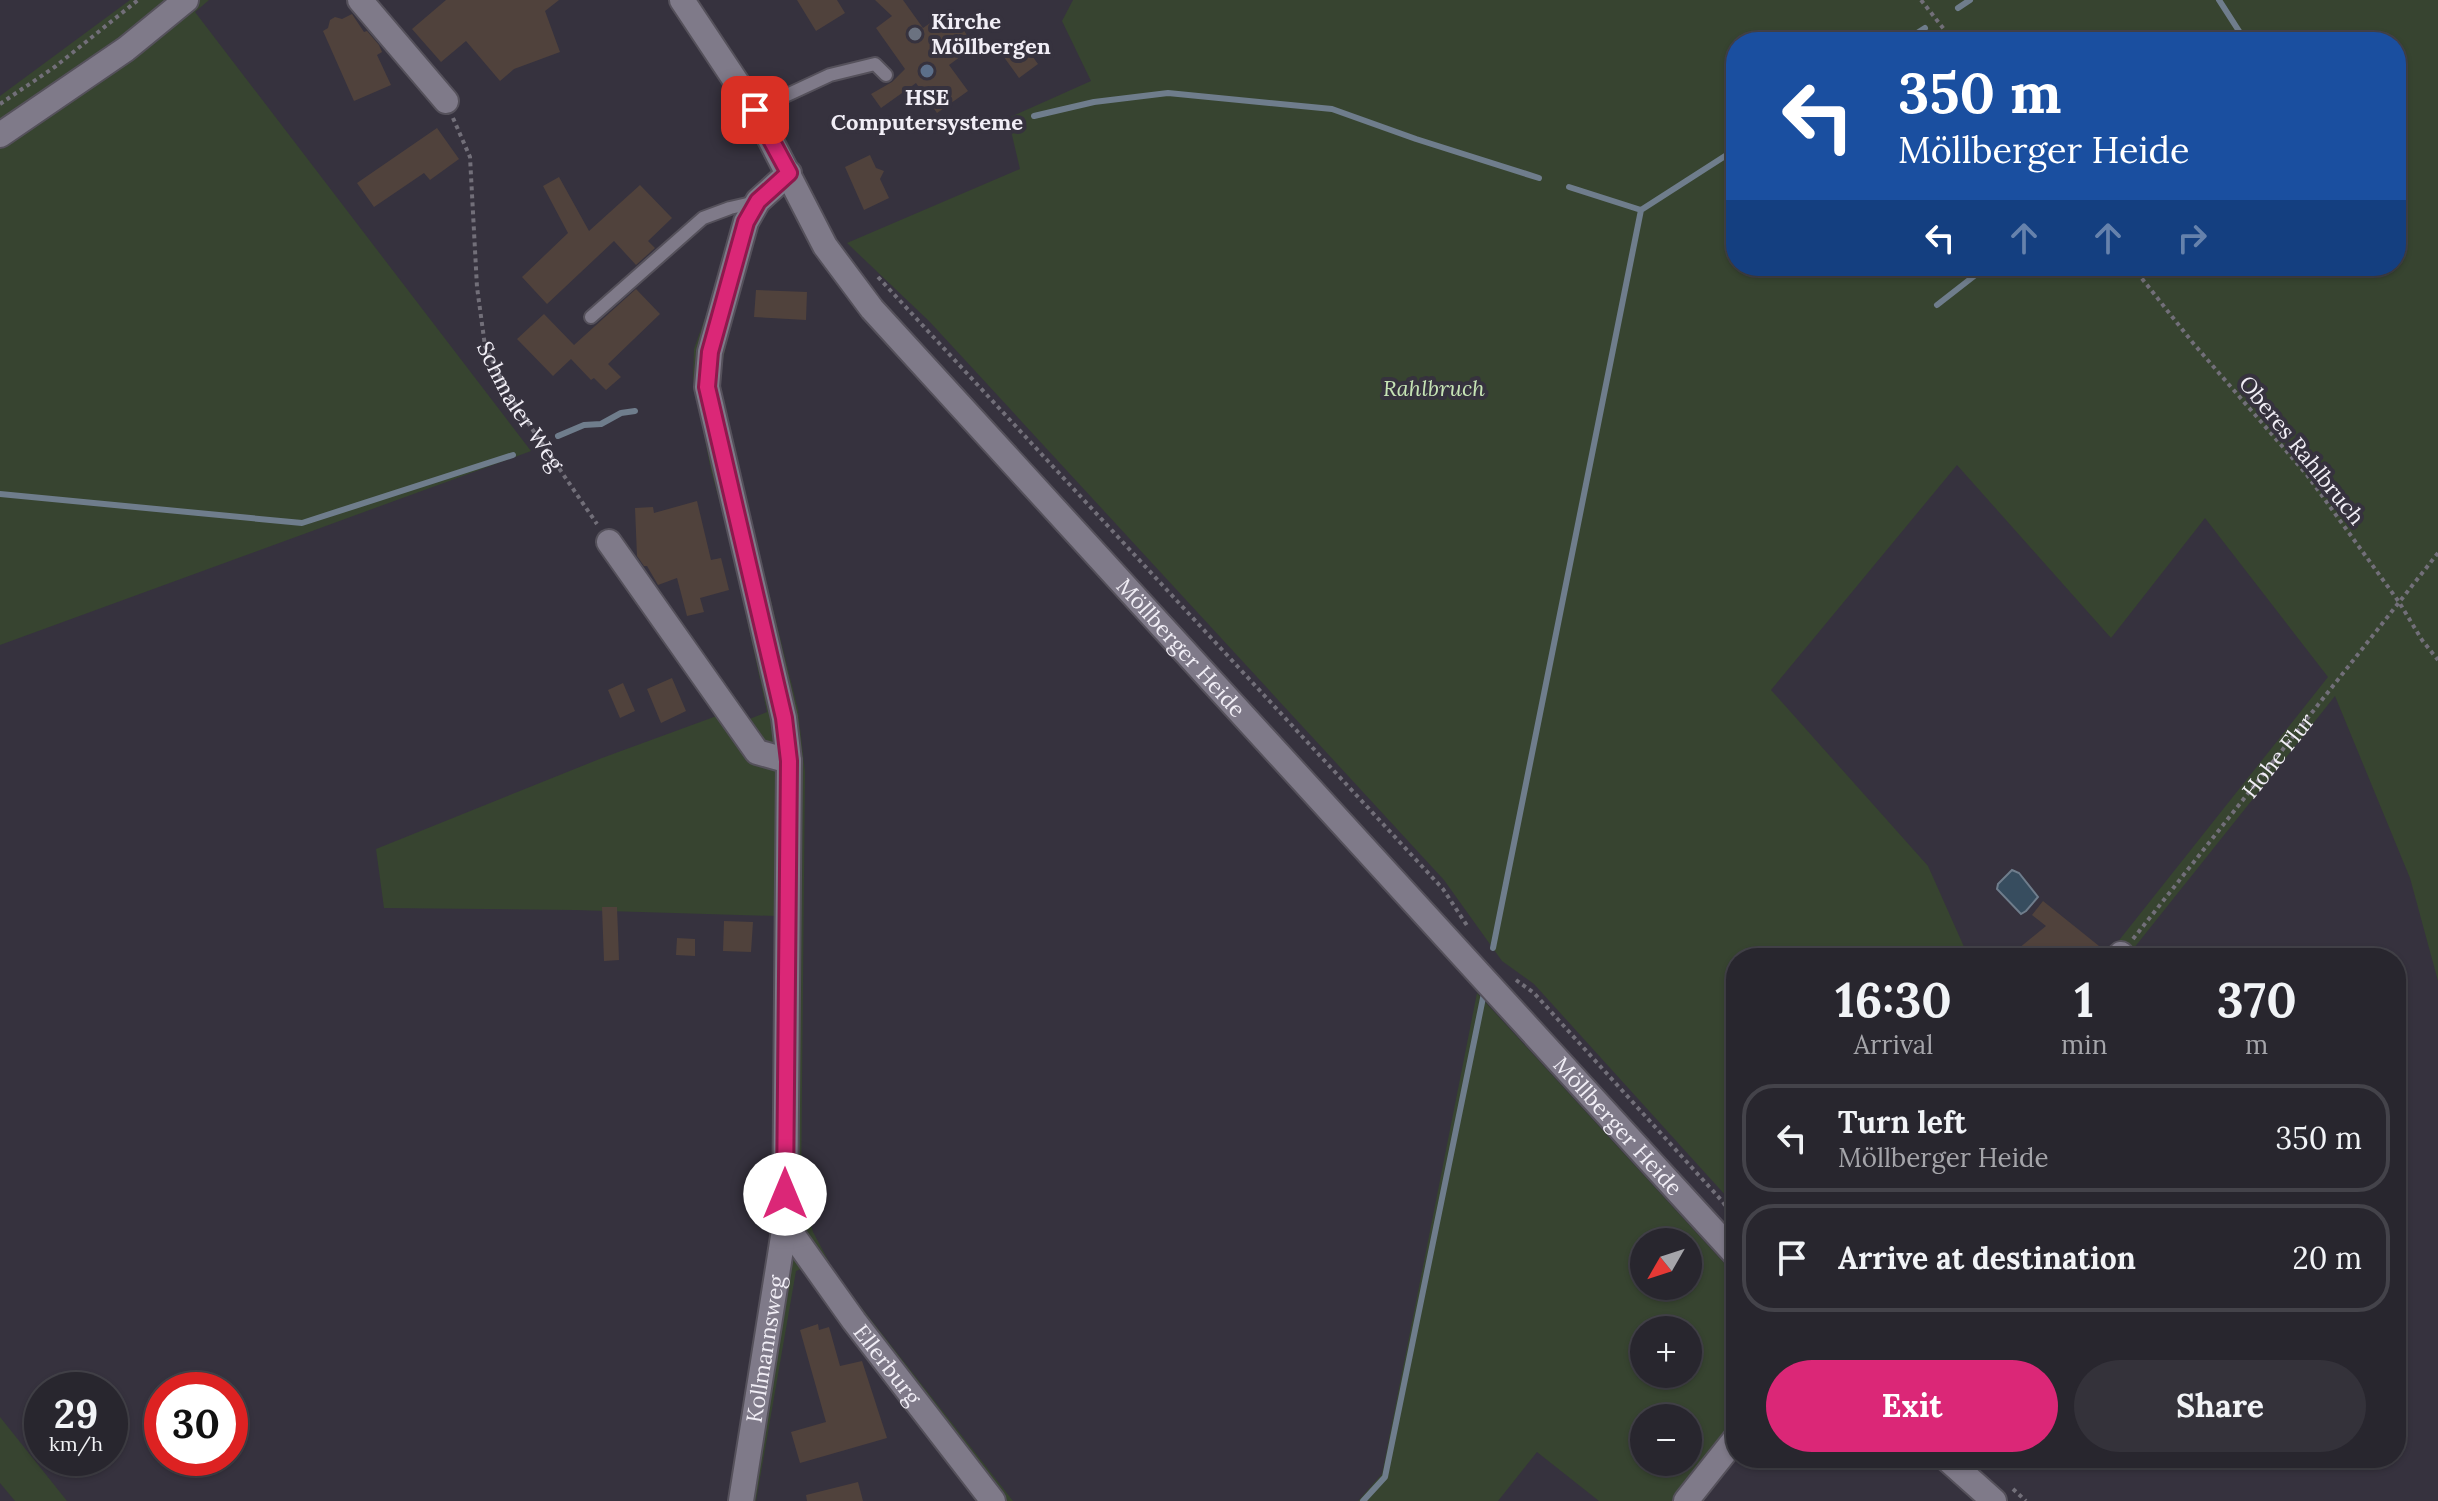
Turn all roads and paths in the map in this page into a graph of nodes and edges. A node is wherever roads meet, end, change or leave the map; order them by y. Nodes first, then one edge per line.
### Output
1 (138, 0) edge
2 (186, 0) edge
3 (360, 0) edge
4 (682, 0) edge
5 (1921, 0) edge
6 (1946, 32) edge
7 (886, 75) dead end
8 (446, 101) joint
9 (0, 104) edge
10 (755, 110) junction
11 (0, 135) edge
12 (789, 173) junction
13 (758, 201) junction
14 (876, 275) dead end
15 (2140, 276) edge
16 (591, 317) dead end
17 (609, 542) joint
18 (2438, 553) edge
19 (2399, 602) junction
20 (2438, 660) edge
21 (789, 761) junction
22 (1470, 929) dead end
23 (2126, 948) edge
24 (1509, 977) dead end
25 (1726, 1207) edge
26 (785, 1224) junction
27 (1726, 1244) edge
28 (1726, 1451) edge
29 (1957, 1468) edge
30 (741, 1501) edge
31 (993, 1501) edge
32 (1686, 1501) edge
33 (1994, 1501) edge

1 - 9 path
2 - 11 street
3 - 8 street
4 - 10 street, Möllberger Heide
5 - 6 path
7 - 10 lane
8 - 17 path, Schmaler Weg
10 - 12 street, Möllberger Heide
12 - 13 street, Kollmannsweg
12 - 27 street, Möllberger Heide
13 - 16 lane
13 - 21 street, Kollmannsweg
14 - 22 path
15 - 19 path, Oberes Rahlbruch
17 - 21 street
18 - 19 path, Hohe Flur
19 - 20 path, Oberes Rahlbruch
19 - 23 path, Hohe Flur
21 - 26 street, Kollmannsweg
24 - 25 path
26 - 30 street, Kollmannsweg
26 - 31 street, Ellerburg
28 - 32 street
29 - 33 street

